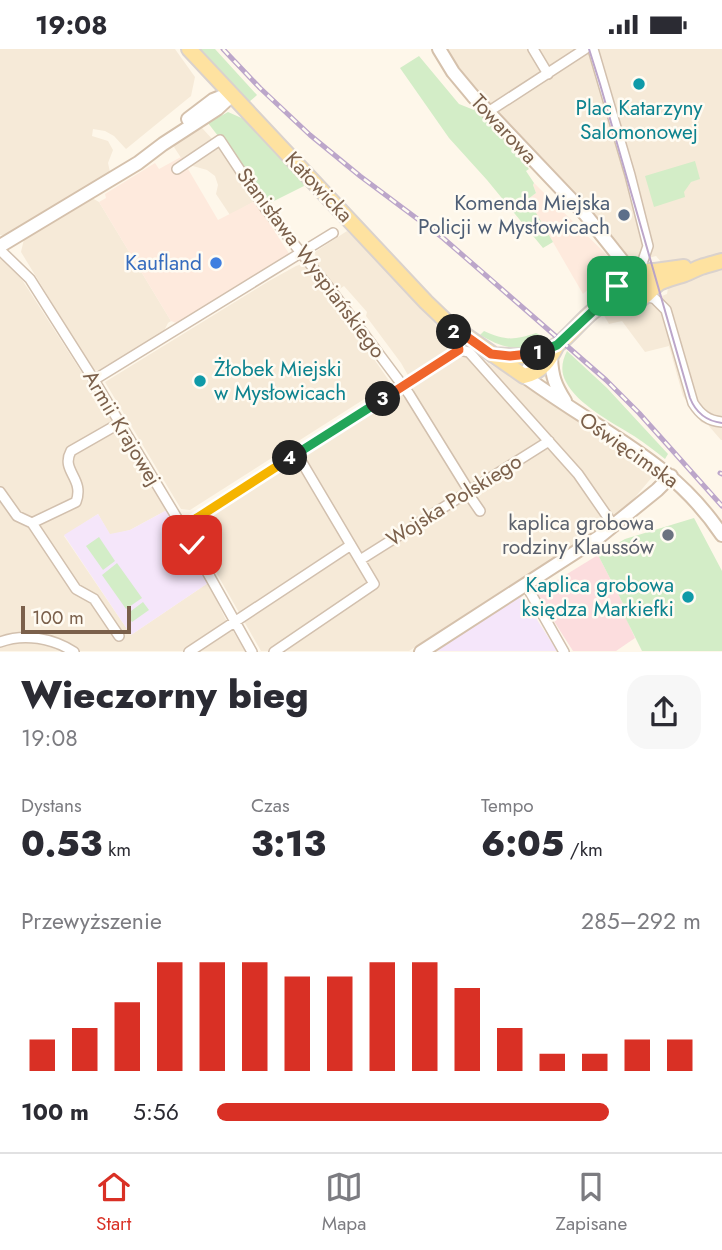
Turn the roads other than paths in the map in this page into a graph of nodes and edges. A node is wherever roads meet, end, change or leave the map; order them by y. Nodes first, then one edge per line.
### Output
1 (189, 49) edge
2 (439, 49) edge
3 (534, 49) edge
4 (585, 49) edge
5 (593, 49) edge
6 (211, 73) junction
7 (548, 74) junction
8 (231, 94) junction
9 (215, 105) junction
10 (248, 112) junction
11 (488, 112) junction
12 (172, 129) junction
13 (163, 144) junction
14 (147, 146) junction
15 (177, 169) dead end
16 (120, 173) junction
17 (333, 233) dead end
18 (0, 248) edge
19 (301, 253) junction
20 (722, 261) edge
21 (700, 267) junction
22 (637, 269) junction
23 (620, 293) junction
24 (647, 293) junction
25 (449, 324) junction
26 (459, 350) junction
27 (550, 352) junction
28 (491, 354) junction
29 (524, 376) junction
30 (94, 380) junction
31 (403, 386) junction
32 (569, 407) junction
33 (120, 422) junction
34 (722, 422) edge
35 (549, 441) junction
36 (297, 454) junction
37 (671, 476) junction
38 (469, 491) junction
39 (0, 492) edge
40 (480, 511) dead end
41 (32, 523) junction
42 (614, 526) junction
43 (182, 527) junction
44 (722, 535) edge
45 (351, 545) junction
46 (360, 560) junction
47 (526, 585) junction
48 (235, 622) junction
49 (119, 636) dead end
50 (0, 642) edge
51 (422, 651) edge
52 (74, 652) edge
53 (189, 652) edge
54 (252, 652) edge
55 (274, 652) edge
56 (564, 652) edge

1 - 6 main road, Katowicka
2 - 11 street, Towarowa
3 - 7 street
4 - 7 street
5 - 22 street
6 - 8 main road, Katowicka
6 - 9 street
7 - 11 street
8 - 9 street
8 - 10 main road, Katowicka
9 - 10 street
9 - 12 street
9 - 13 street
10 - 25 main road, Katowicka
11 - 22 street, Towarowa
12 - 13 street
12 - 14 street
13 - 14 street
13 - 16 street
14 - 16 street
15 - 19 street, Stanisława Wyspiańskiego
16 - 18 street
17 - 19 street
18 - 30 street, Armii Krajowej
19 - 30 street
19 - 31 street, Stanisława Wyspiańskiego
20 - 21 main road
21 - 22 main road
21 - 24 main road
22 - 23 main road
22 - 24 main road
23 - 24 main road
23 - 27 main road
24 - 34 street
25 - 26 street, Katowicka
25 - 28 main road, Katowicka
26 - 31 street
26 - 35 street
27 - 28 main road
27 - 29 main road
27 - 32 street
28 - 29 main road, Katowicka
29 - 32 street, Oświęcimska
30 - 33 street, Armii Krajowej
31 - 36 street
31 - 38 street, Stanisława Wyspiańskiego
32 - 37 street, Oświęcimska
33 - 41 street
33 - 43 street, Armii Krajowej
35 - 38 street, Wojska Polskiego
35 - 42 street
36 - 43 street
36 - 45 street
37 - 42 street
37 - 44 street, Oświęcimska
38 - 40 street, Stanisława Wyspiańskiego
38 - 46 street, Wojska Polskiego
39 - 41 street
41 - 49 street
42 - 47 street
43 - 48 street, Armii Krajowej
45 - 46 street
45 - 48 street
46 - 55 street
47 - 51 street
47 - 56 street
48 - 53 street
48 - 54 street, Armii Krajowej
50 - 52 street

